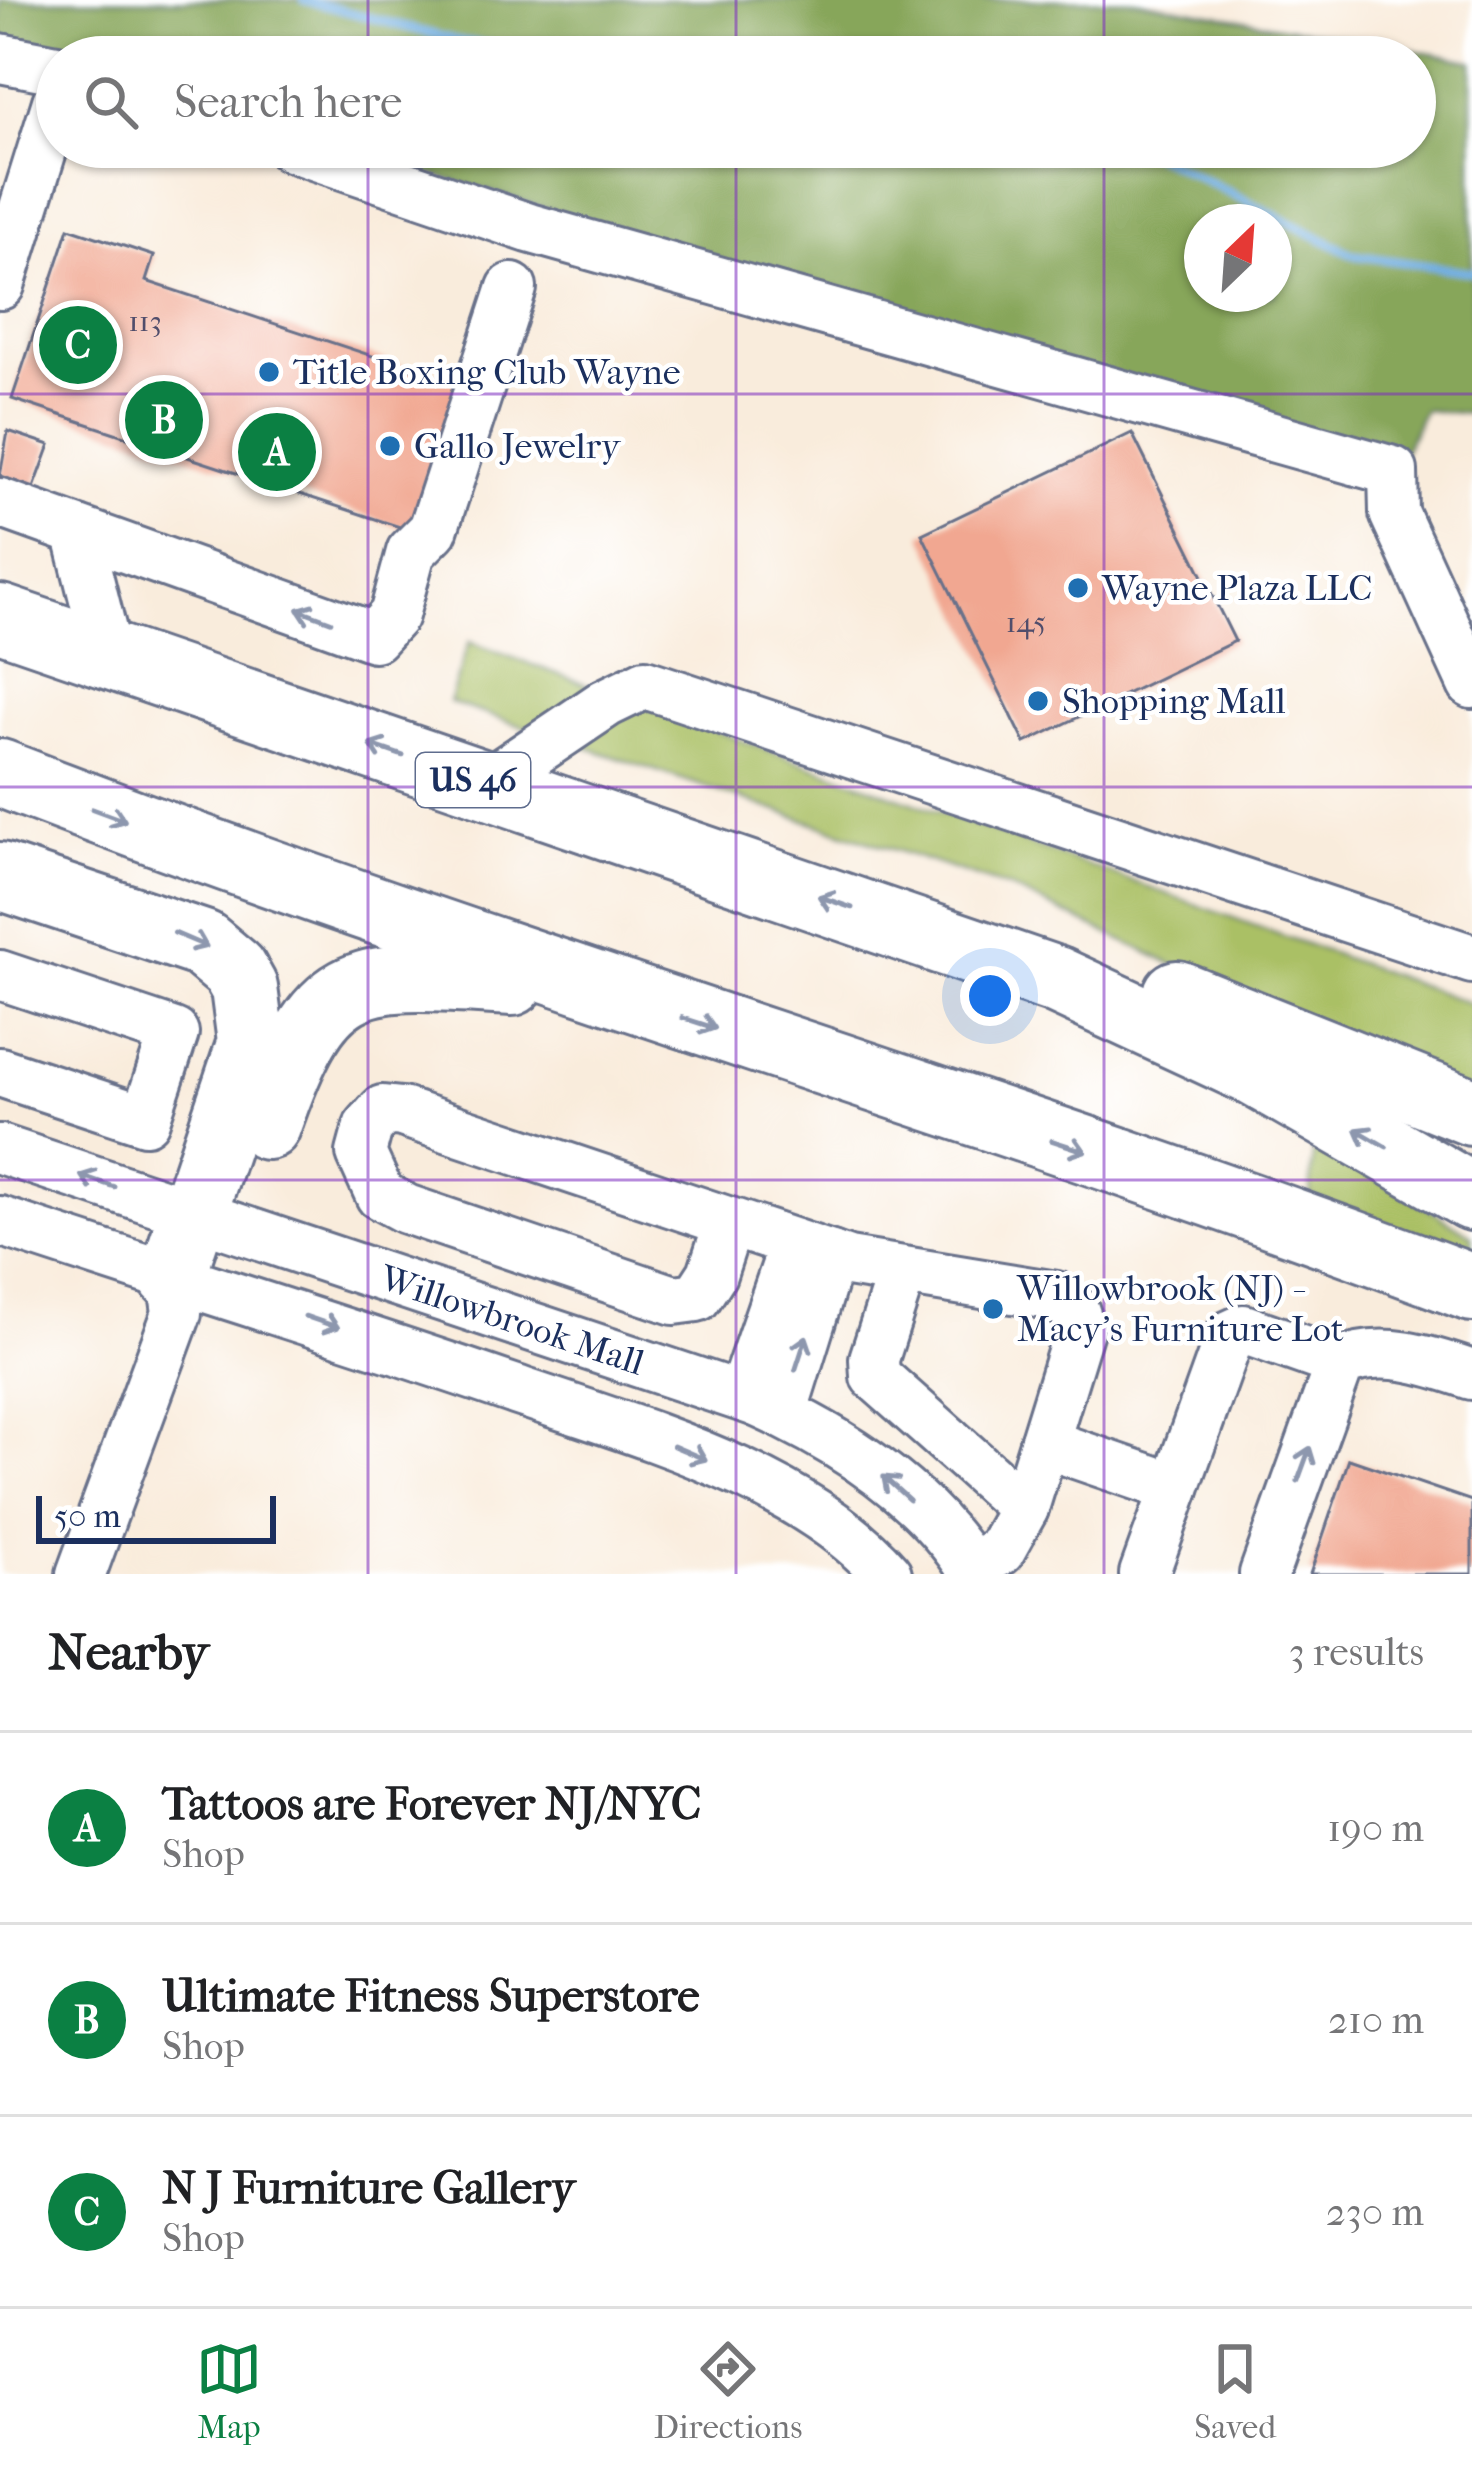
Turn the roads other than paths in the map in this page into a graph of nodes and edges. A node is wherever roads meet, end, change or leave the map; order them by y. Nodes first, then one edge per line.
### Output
1 (0, 58) edge
2 (36, 65) edge
3 (36, 168) edge
4 (352, 168) edge
5 (0, 285) edge
6 (512, 287) dead end
7 (0, 503) edge
8 (76, 531) junction
9 (0, 617) edge
10 (109, 655) junction
11 (1472, 684) edge
12 (0, 773) edge
13 (486, 784) junction
14 (0, 877) edge
15 (946, 940) junction
16 (1472, 959) edge
17 (0, 975) edge
18 (588, 986) junction
19 (3, 1081) edge
20 (1472, 1112) edge
21 (0, 1149) edge
22 (1472, 1198) edge
23 (0, 1221) edge
24 (729, 1222) junction
25 (507, 1241) junction
26 (813, 1250) junction
27 (197, 1264) junction
28 (902, 1272) junction
29 (1472, 1288) edge
30 (483, 1311) junction
31 (1340, 1363) junction
32 (1472, 1376) edge
33 (757, 1402) junction
34 (1044, 1443) junction
35 (1175, 1488) junction
36 (1024, 1508) junction
37 (973, 1571) edge
38 (81, 1574) edge
39 (886, 1574) edge
40 (1144, 1574) edge
41 (1264, 1574) edge

1 - 2 street
3 - 5 street
4 - 11 street
6 -> 8 street
7 - 8 street
8 - 10 street
9 - 10 highway, US 46
13 -> 10 highway, US 46
12 -> 18 highway
15 -> 13 highway, US 46
13 - 16 street
14 -> 27 highway
15 - 20 highway
22 -> 15 highway, US 46
17 - 19 street
18 - 27 highway
18 -> 29 highway
27 -> 21 street, Willowbrook Mall
23 - 27 street, Willowbrook Mall
24 - 25 street
24 - 25 street
24 - 26 street
25 - 30 street
26 - 28 street
26 - 33 street
27 - 30 street, Willowbrook Mall
27 - 38 street
27 -> 39 street, Willowbrook Mall
28 - 34 street
28 - 36 street
30 - 33 street, Willowbrook Mall
31 - 32 street
31 - 35 street
41 -> 31 street
37 -> 33 street, Willowbrook Mall
34 - 35 street
34 - 36 street
35 - 40 street
36 - 37 street

